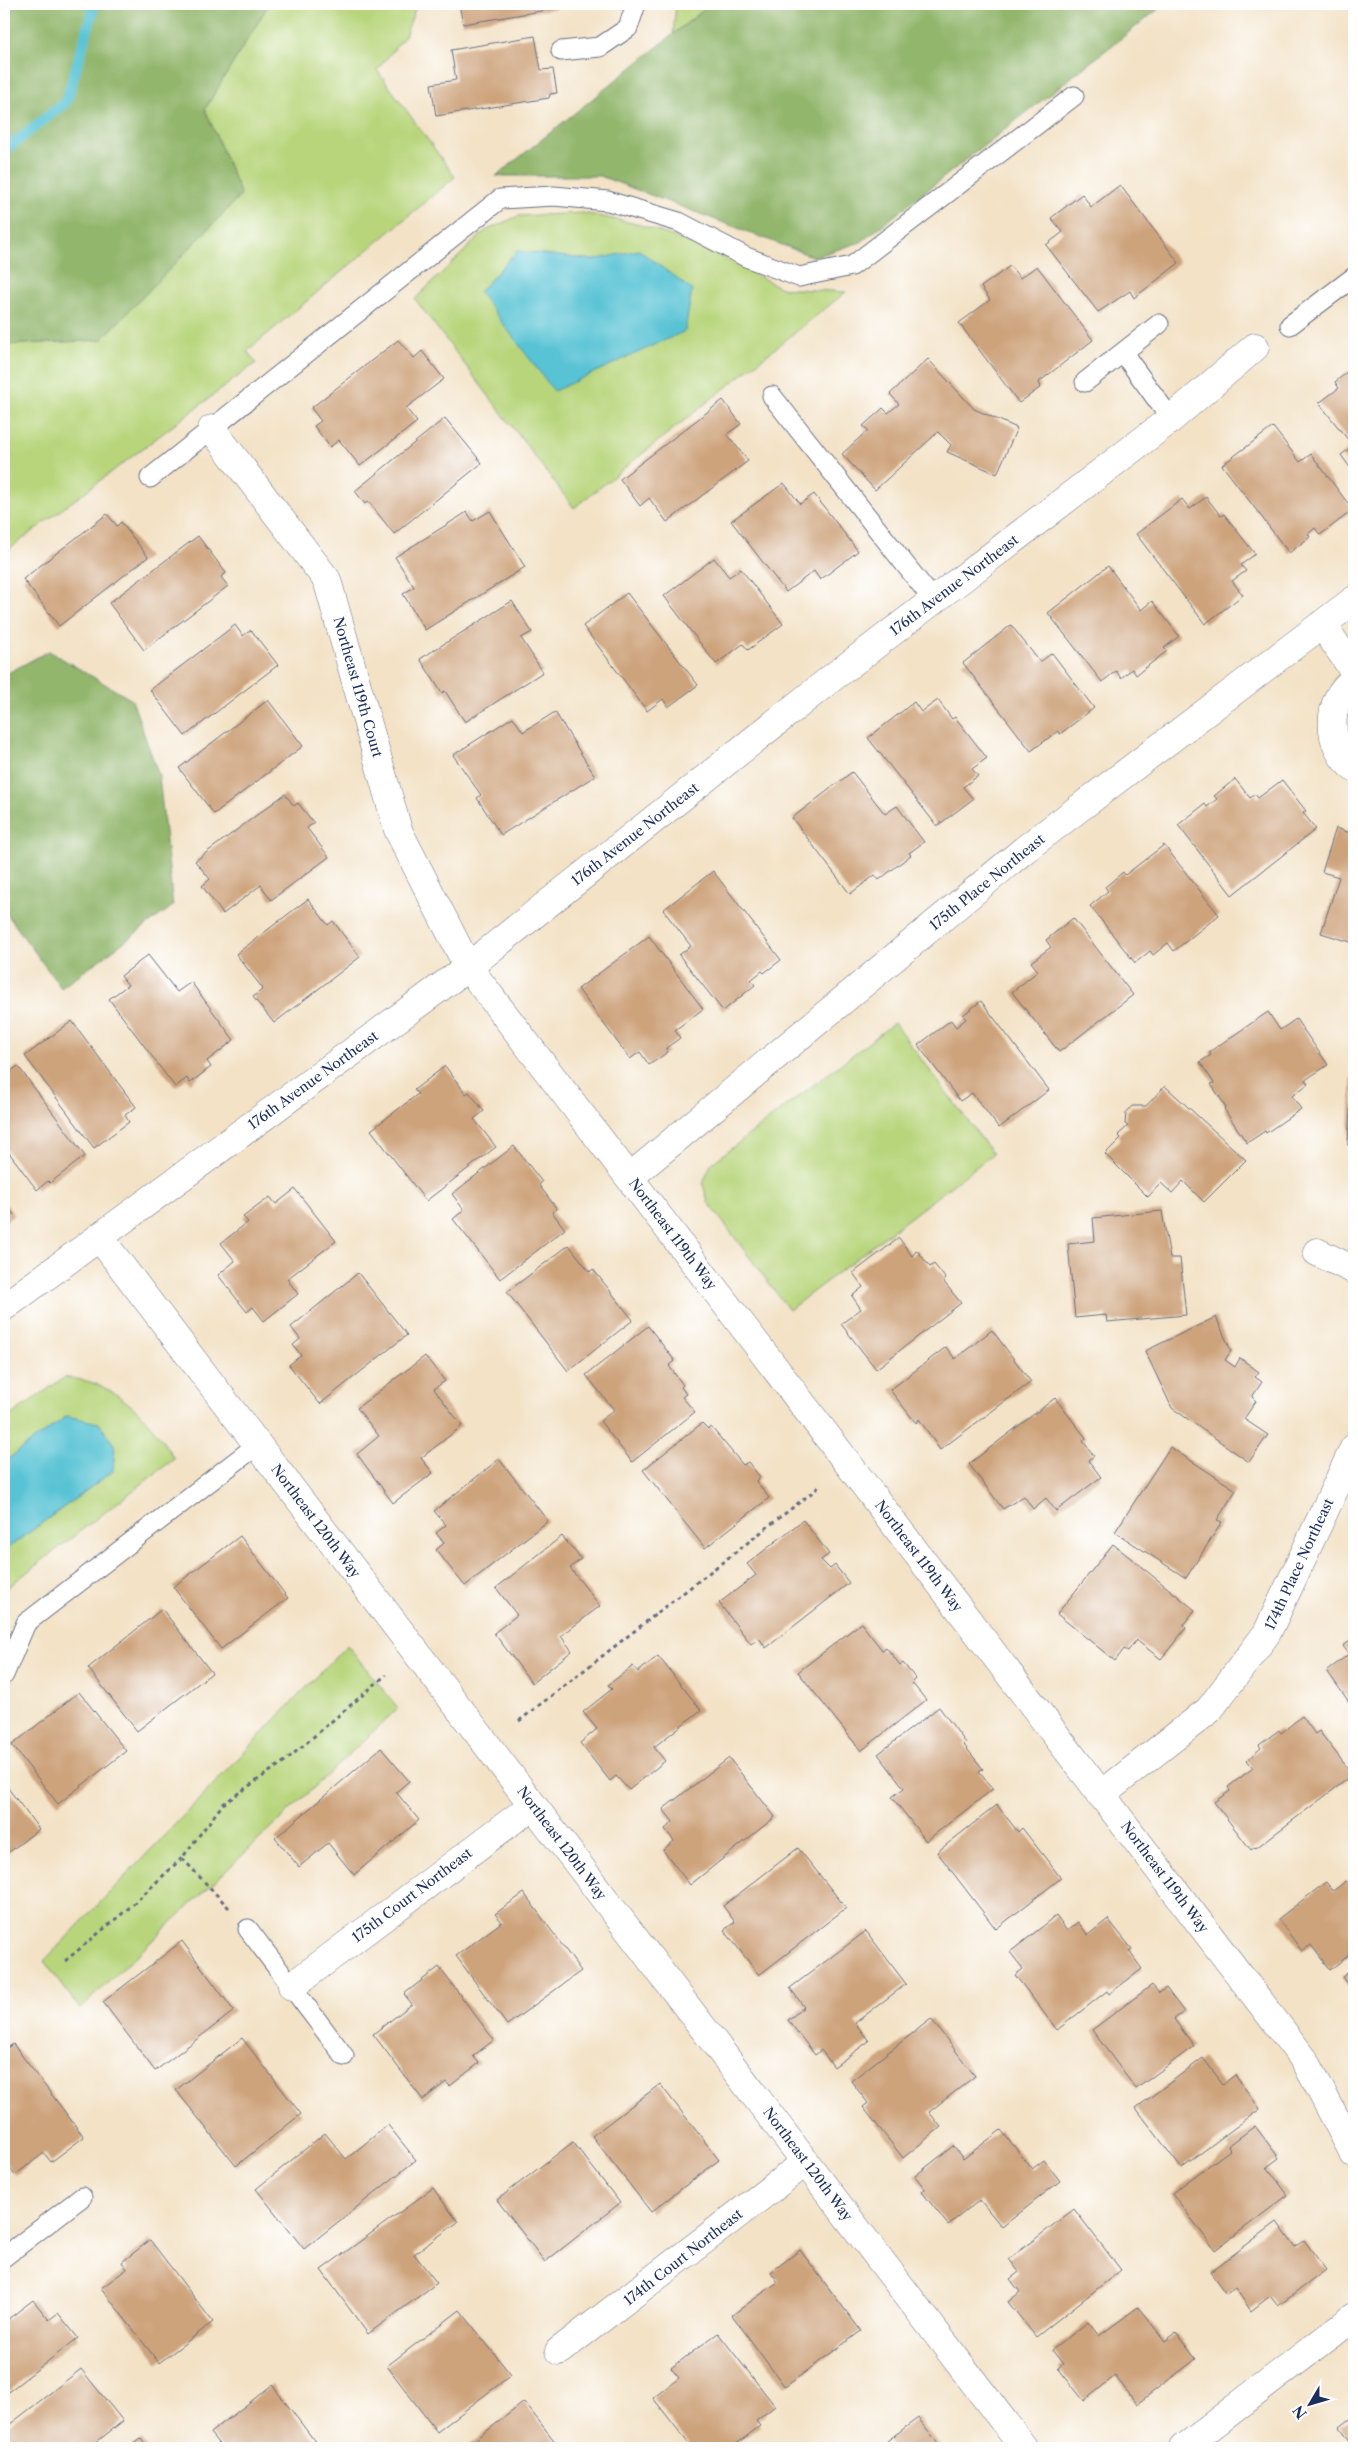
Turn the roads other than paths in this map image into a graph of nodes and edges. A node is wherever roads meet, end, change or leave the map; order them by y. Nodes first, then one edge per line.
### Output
1 (636, 4) edge
2 (561, 51) dead end
3 (1074, 96) dead end
4 (1354, 277) edge
5 (1159, 324) dead end
6 (1290, 325) dead end
7 (1255, 347) dead end
8 (1123, 352) junction
9 (1085, 382) dead end
10 (772, 396) dead end
11 (1171, 419) junction
12 (212, 429) junction
13 (150, 478) dead end
14 (1354, 600) edge
15 (934, 601) junction
16 (1322, 624) junction
17 (1354, 671) edge
18 (1354, 680) edge
19 (1354, 768) edge
20 (468, 967) junction
21 (630, 1177) junction
22 (99, 1237) junction
23 (1317, 1252) dead end
24 (1354, 1270) edge
25 (4, 1307) edge
26 (257, 1445) junction
27 (1354, 1448) edge
28 (4, 1675) edge
29 (1101, 1795) junction
30 (533, 1805) junction
31 (248, 1929) road end
32 (292, 1986) junction
33 (344, 2056) dead end
34 (1354, 2154) edge
35 (806, 2162) junction
36 (82, 2197) dead end
37 (4, 2257) edge
38 (1354, 2317) edge
39 (559, 2352) dead end
40 (1024, 2448) edge
41 (1183, 2448) edge

1 - 2 lane
3 - 12 lane
4 - 6 lane
5 - 8 lane
7 - 11 street, 176th Avenue Northeast
8 - 9 lane
8 - 11 lane
10 - 15 lane
11 - 15 street, 176th Avenue Northeast
12 - 13 lane
12 - 20 street, Northeast 119th Court
14 - 16 street, 175th Place Northeast
15 - 20 street, 176th Avenue Northeast
16 - 17 street
16 - 21 street, 175th Place Northeast
18 - 19 street
20 - 21 street, Northeast 119th Way
20 - 22 street, 176th Avenue Northeast
21 - 29 street, Northeast 119th Way
22 - 25 street, 176th Avenue Northeast
22 - 26 street, Northeast 120th Way
23 - 24 street
26 - 28 lane
26 - 30 street, Northeast 120th Way
27 - 29 street, 174th Place Northeast
29 - 34 street, Northeast 119th Way
30 - 32 street, 175th Court Northeast
30 - 35 street, Northeast 120th Way
31 - 32 lane
32 - 33 lane
35 - 39 street, 174th Court Northeast
35 - 40 street, Northeast 120th Way
36 - 37 lane
38 - 41 street

